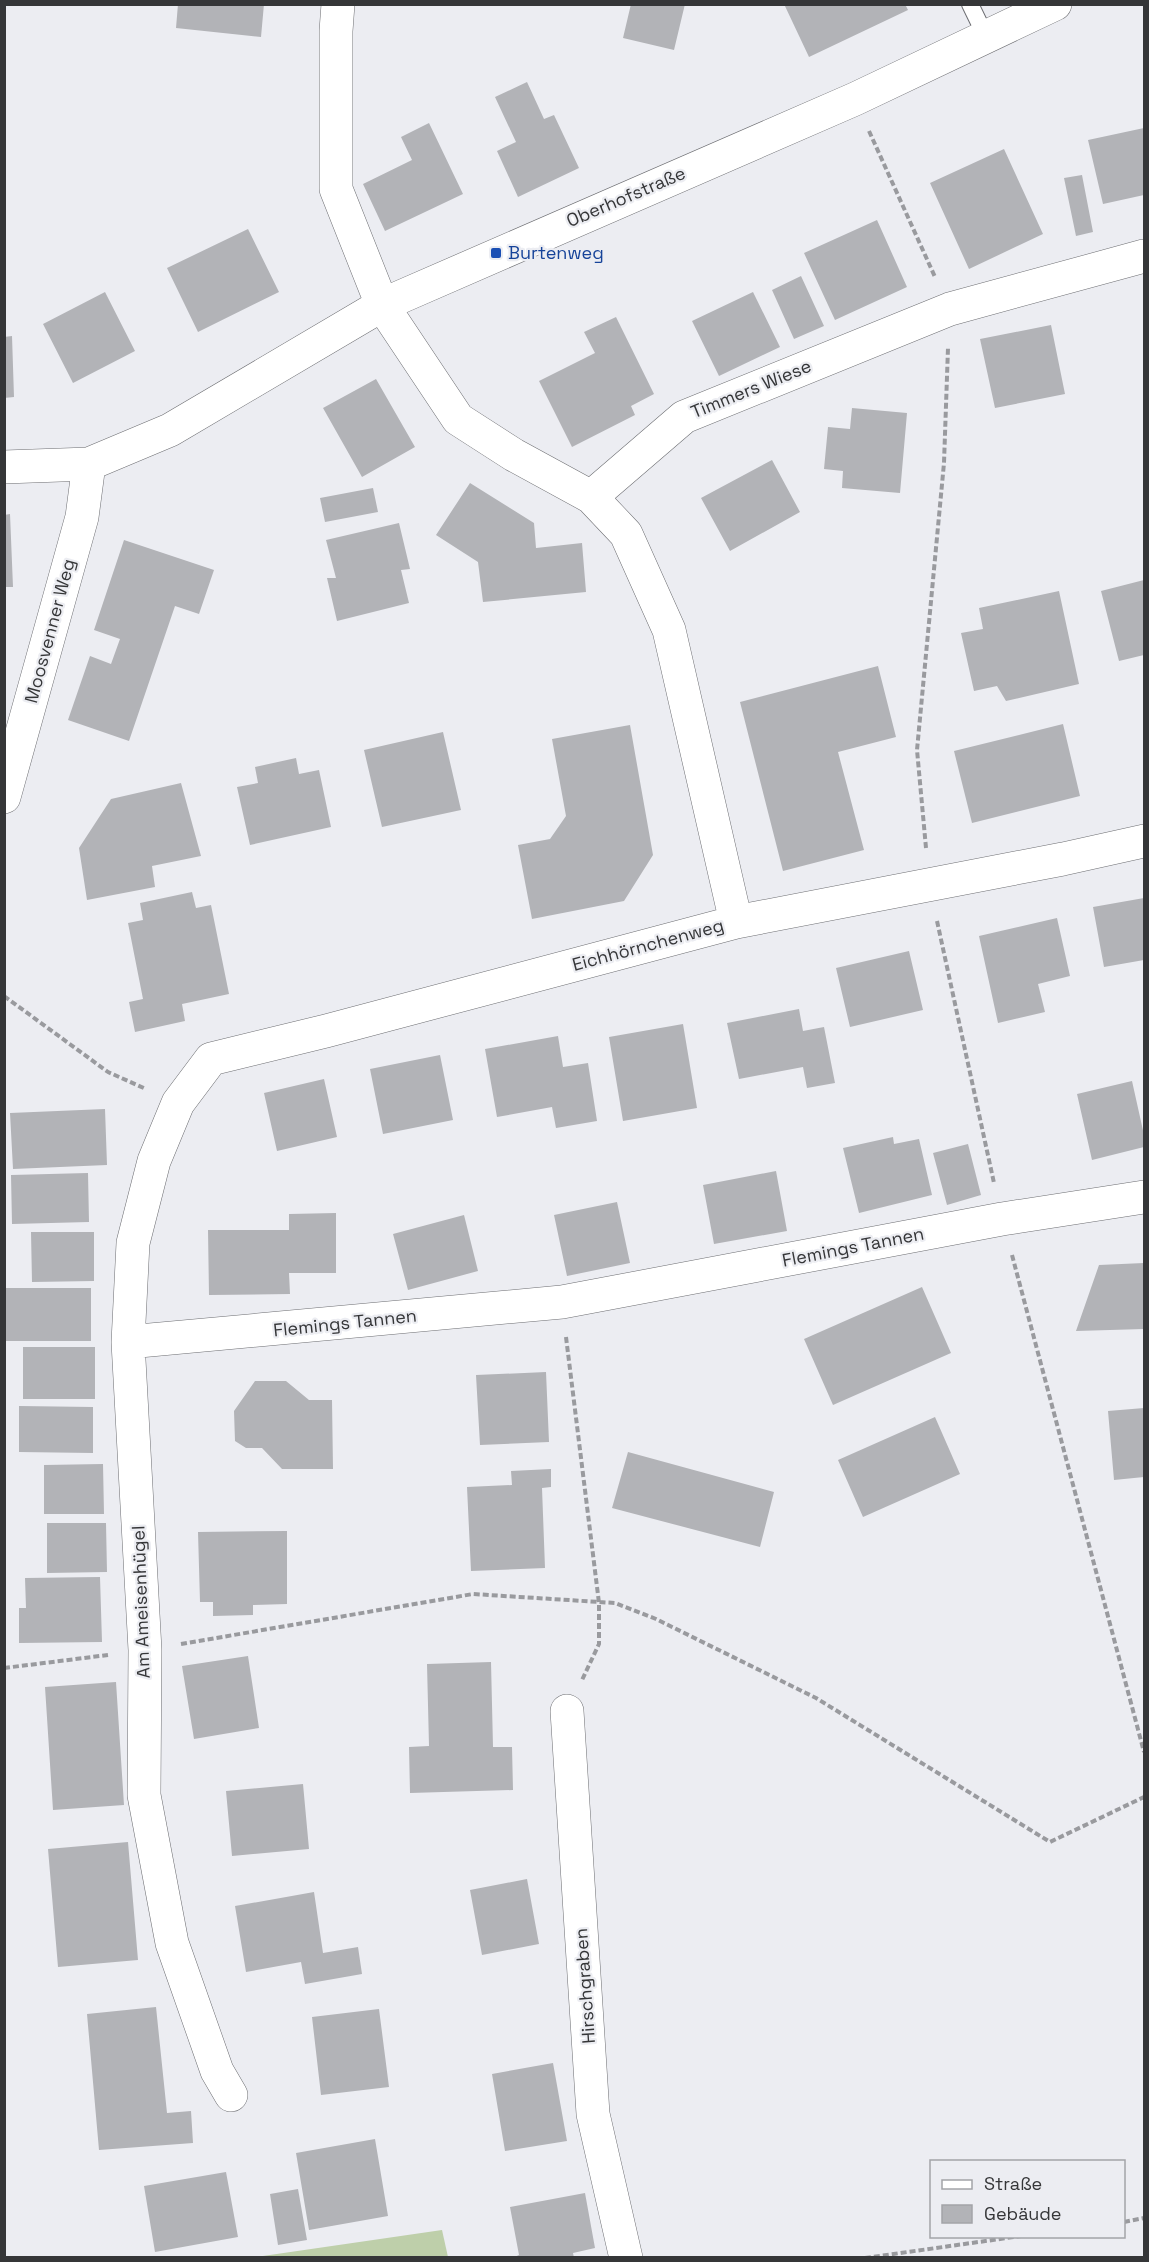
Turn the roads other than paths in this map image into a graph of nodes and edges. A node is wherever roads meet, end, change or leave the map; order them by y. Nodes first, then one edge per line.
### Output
1 (339, 4) edge
2 (970, 4) edge
3 (1055, 4) edge
4 (986, 37) junction
5 (1144, 256) edge
6 (382, 305) junction
7 (89, 464) junction
8 (4, 467) edge
9 (591, 497) junction
10 (4, 797) edge
11 (1144, 841) edge
12 (736, 922) junction
13 (178, 1103) joint
14 (1144, 1197) edge
15 (128, 1342) junction
16 (567, 1711) road end
17 (231, 2095) dead end
18 (626, 2258) edge

1 - 6 street
2 - 4 lane
3 - 4 street, Oberhofstraße
4 - 6 street, Oberhofstraße
5 - 9 street, Timmers Wiese
6 - 7 street, Oberhofstraße
6 - 9 street
7 - 8 street, Oberhofstraße
7 - 10 street, Moosvenner Weg
9 - 12 street
11 - 12 street, Eichhörnchenweg
12 - 13 street, Eichhörnchenweg
13 - 15 street, Am Ameisenhügel
14 - 15 street, Flemings Tannen
15 - 17 street, Am Ameisenhügel
16 - 18 street, Hirschgraben

